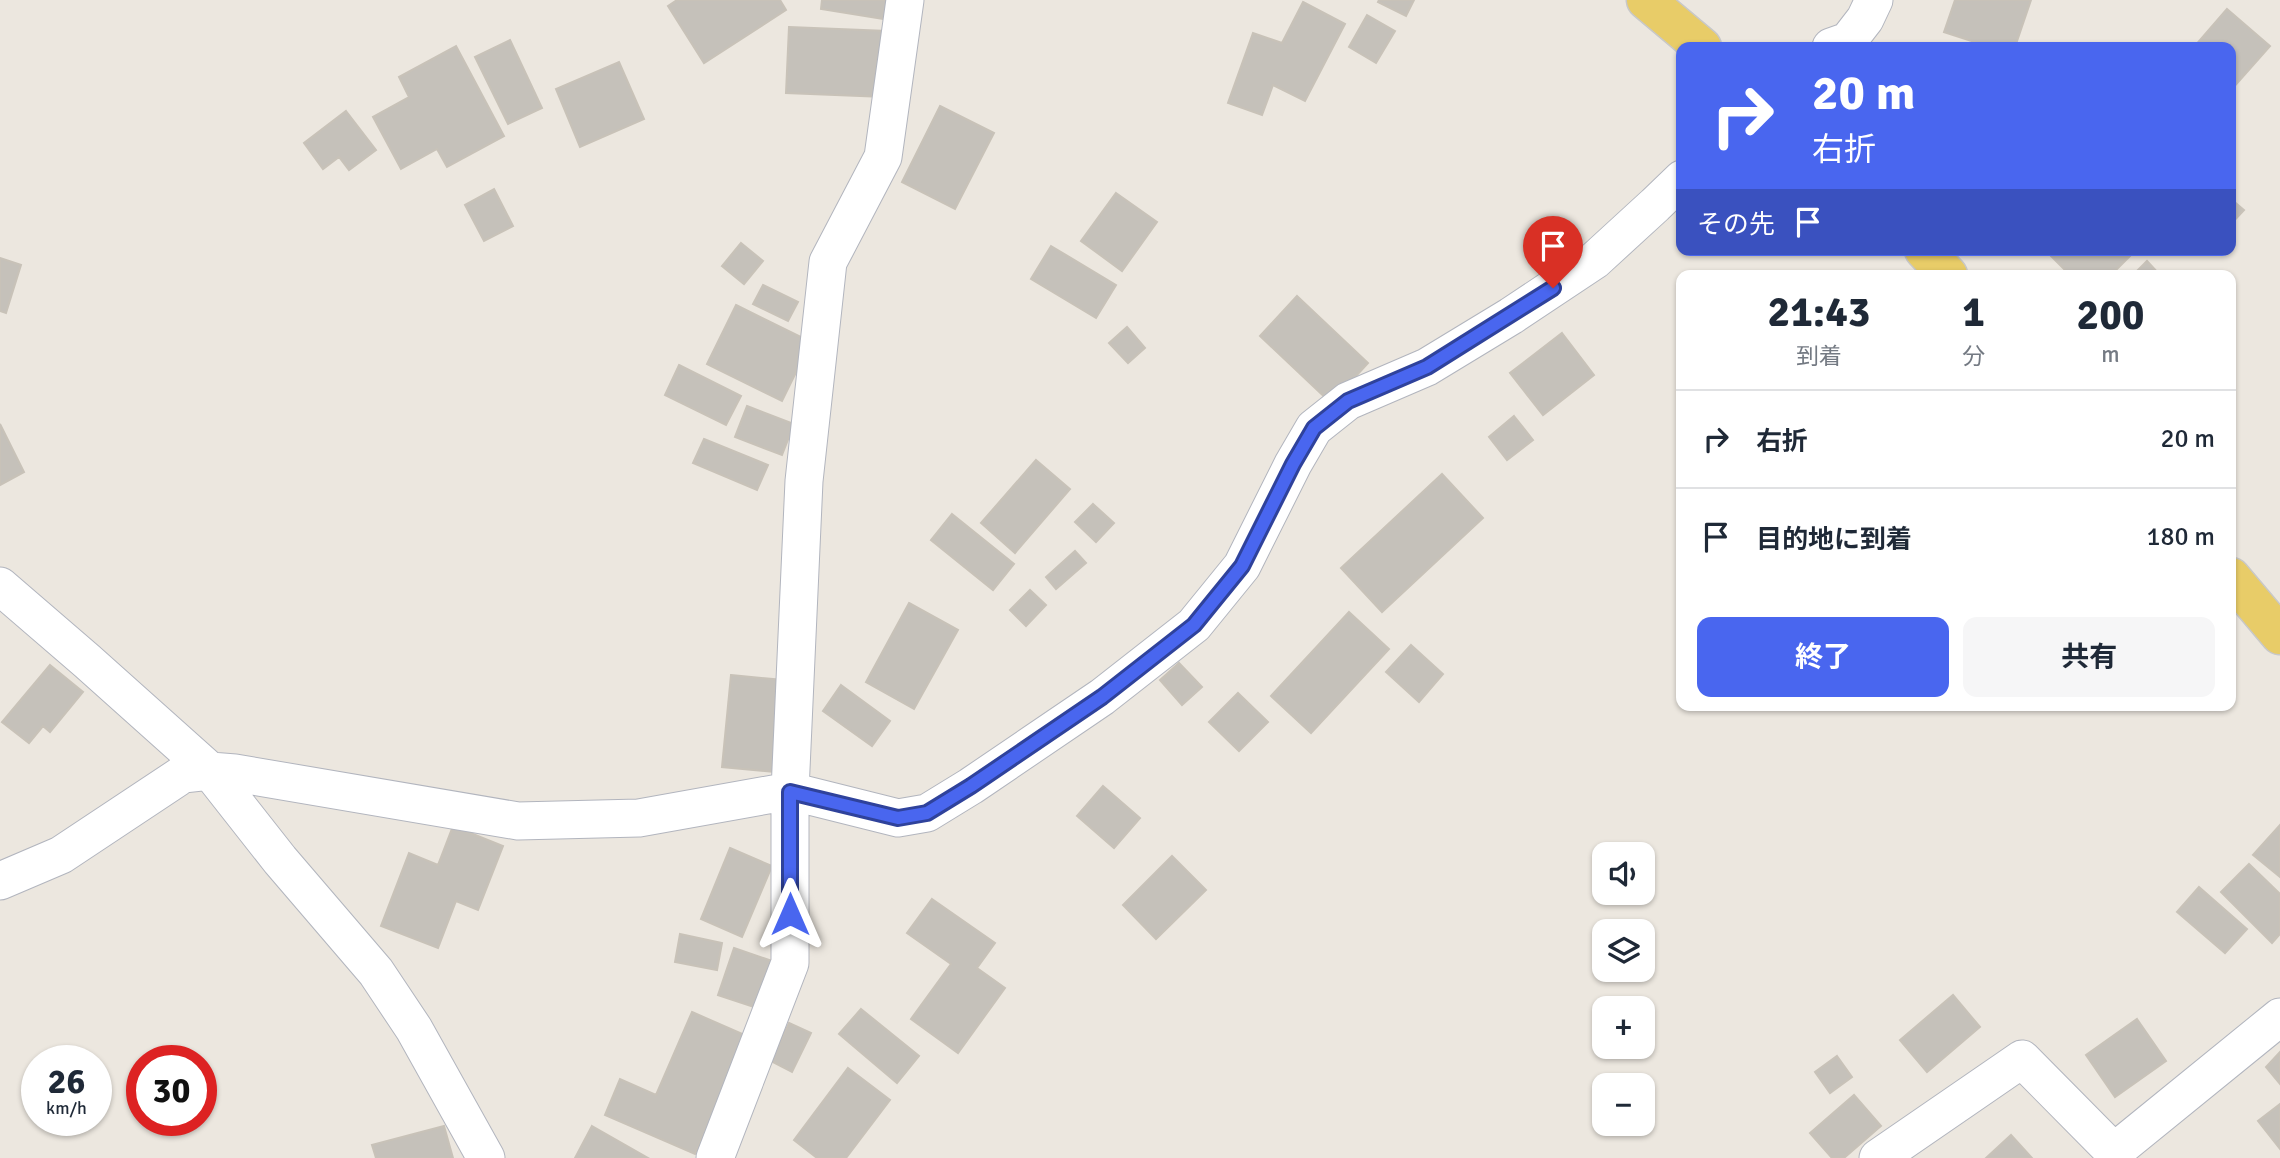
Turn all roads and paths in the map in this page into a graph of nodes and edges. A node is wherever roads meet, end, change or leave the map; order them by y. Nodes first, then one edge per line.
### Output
1 (905, 0) edge
2 (1646, 0) edge
3 (1874, 0) edge
4 (1696, 42) edge
5 (1845, 42) edge
6 (1676, 184) edge
7 (1930, 256) edge
8 (1943, 270) edge
9 (2236, 583) edge
10 (0, 586) edge
11 (2280, 635) edge
12 (210, 771) junction
13 (790, 792) junction
14 (0, 881) edge
15 (2280, 1017) edge
16 (2116, 1155) edge
17 (486, 1158) edge
18 (715, 1158) edge
19 (1878, 1158) edge

1 - 13 street
2 - 4 main road
3 - 5 street
6 - 13 street
7 - 8 main road
9 - 11 main road
10 - 12 street
12 - 13 street
12 - 14 street
12 - 17 street
13 - 18 street
15 - 16 street
16 - 19 street

